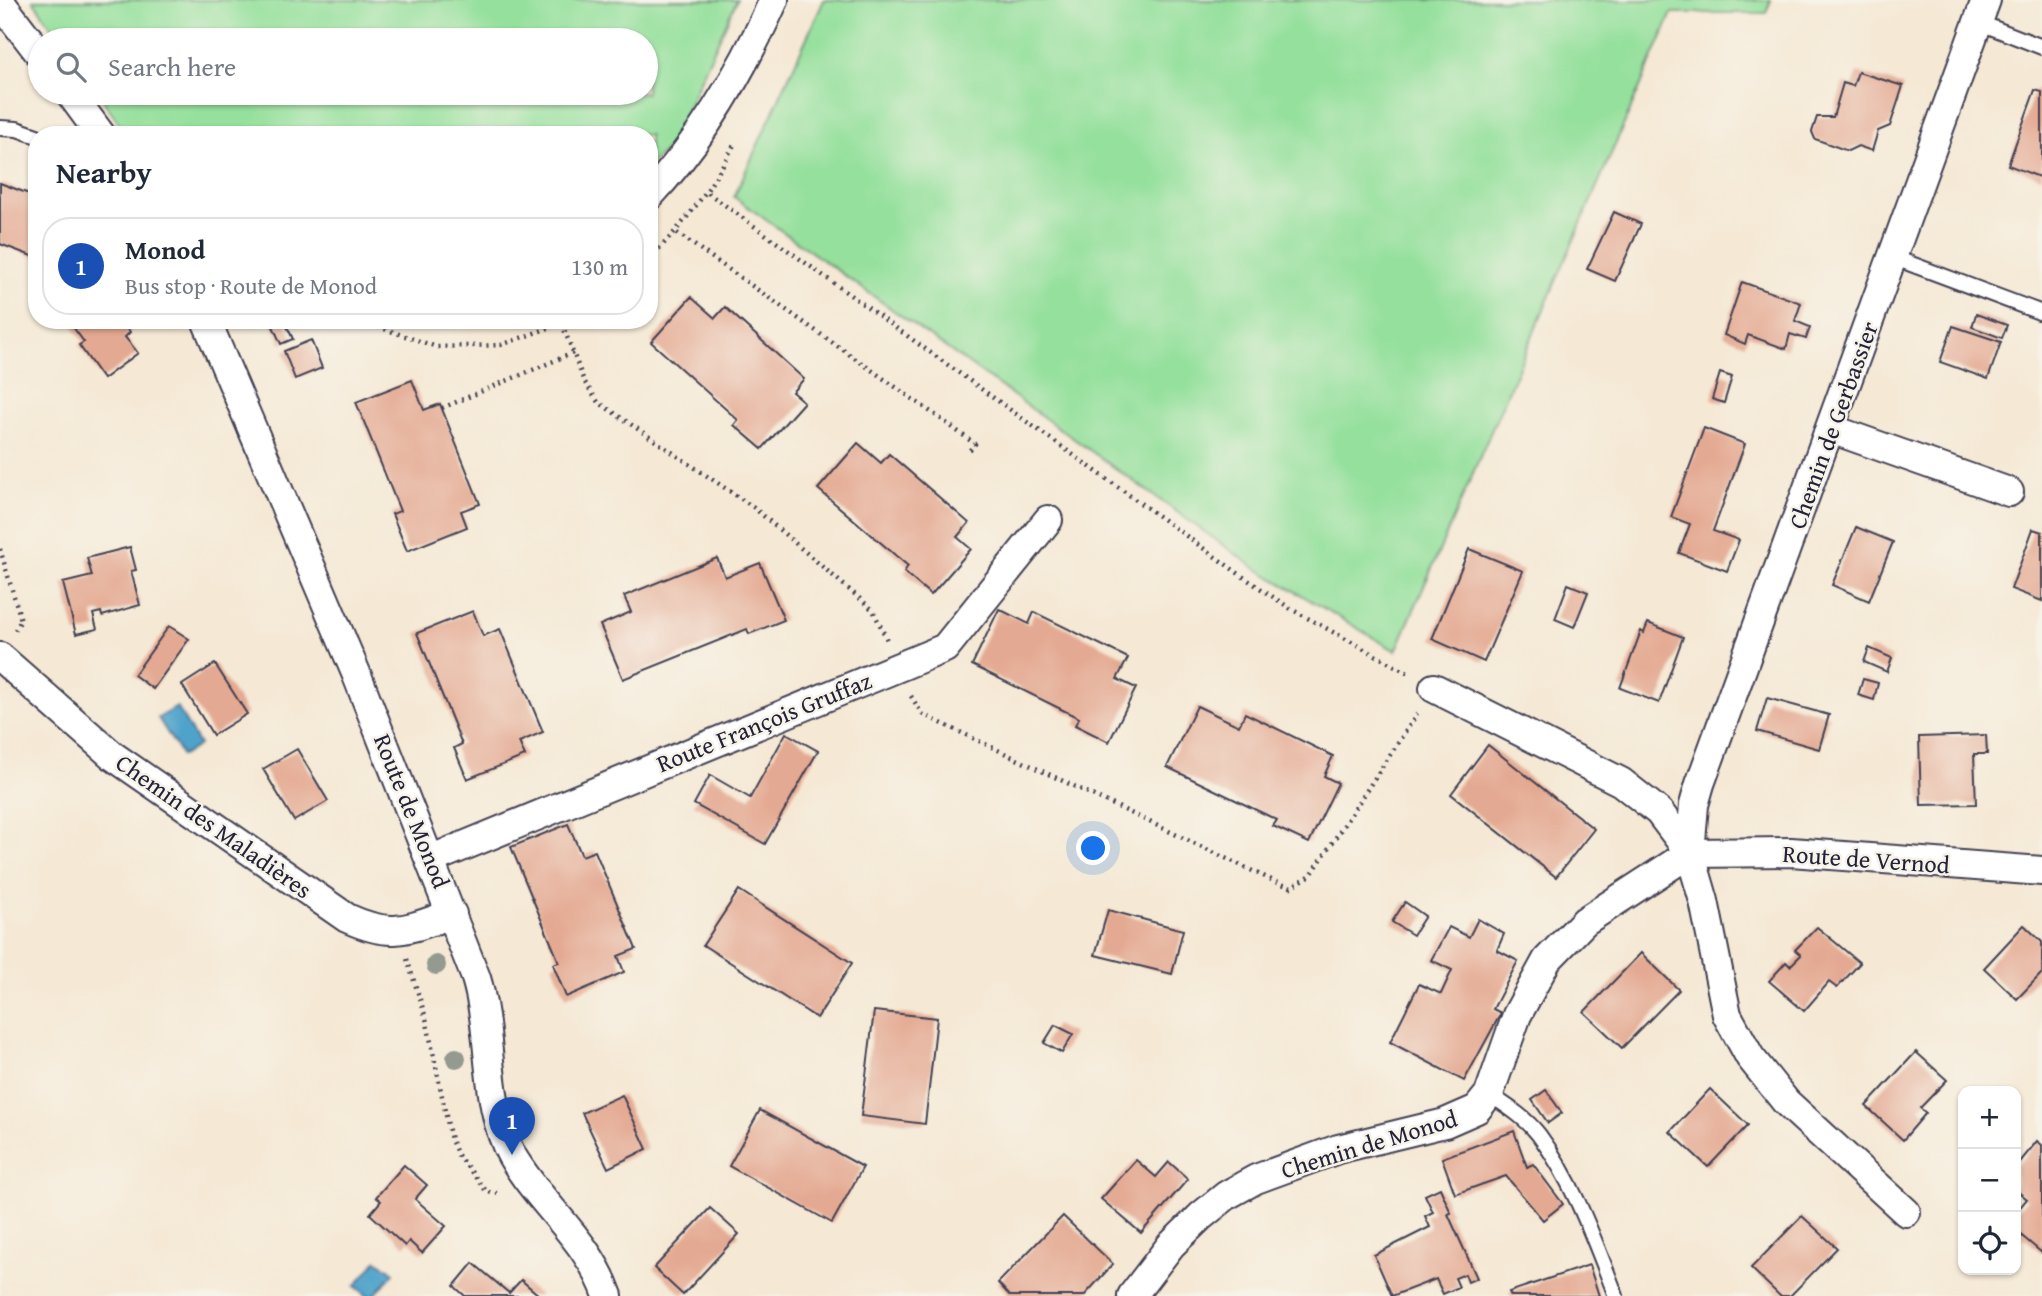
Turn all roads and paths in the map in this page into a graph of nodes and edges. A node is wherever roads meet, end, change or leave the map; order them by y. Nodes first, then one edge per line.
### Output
1 (774, 0) edge
2 (1982, 11) edge
3 (5, 19) edge
4 (28, 42) edge
5 (2042, 47) edge
6 (79, 105) edge
7 (95, 126) edge
8 (0, 128) edge
9 (28, 133) edge
10 (658, 187) edge
11 (708, 193) dead end
12 (677, 233) dead end
13 (1895, 258) junction
14 (2042, 313) edge
15 (210, 329) edge
16 (384, 329) edge
17 (547, 329) edge
18 (564, 329) edge
19 (573, 354) junction
20 (442, 408) dead end
21 (1831, 429) junction
22 (967, 453) dead end
23 (2009, 492) dead end
24 (1048, 520) dead end
25 (0, 549) edge
26 (6, 646) edge
27 (900, 667) junction
28 (1434, 688) junction
29 (1689, 853) junction
30 (432, 859) junction
31 (2042, 871) edge
32 (452, 914) junction
33 (398, 931) junction
34 (1489, 1094) junction
35 (541, 1195) junction
36 (1906, 1212) dead end
37 (608, 1296) edge
38 (1132, 1296) edge
39 (1616, 1296) edge

1 - 10 street
2 - 5 lane
2 - 13 street, Chemin de Gerbassier
3 - 4 street
6 - 7 street
8 - 9 lane
11 - 28 path
12 - 22 path
13 - 14 lane
13 - 21 street, Chemin de Gerbassier
15 - 30 street, Route de Monod
16 - 17 path
18 - 19 path
19 - 20 path
19 - 27 path
21 - 23 street
21 - 29 street, Chemin de Gerbassier
24 - 27 street, Route François Gruffaz
25 - 26 path
26 - 33 street, Chemin des Maladières
27 - 28 path
27 - 30 street, Route François Gruffaz
28 - 29 street
29 - 31 street, Route de Vernod
29 - 34 street
29 - 36 street
30 - 32 street, Route de Monod
32 - 33 street, Chemin des Maladières
32 - 35 street, Route de Monod
33 - 35 path
34 - 38 street, Chemin de Monod
34 - 39 lane
35 - 37 street, Route de Monod

